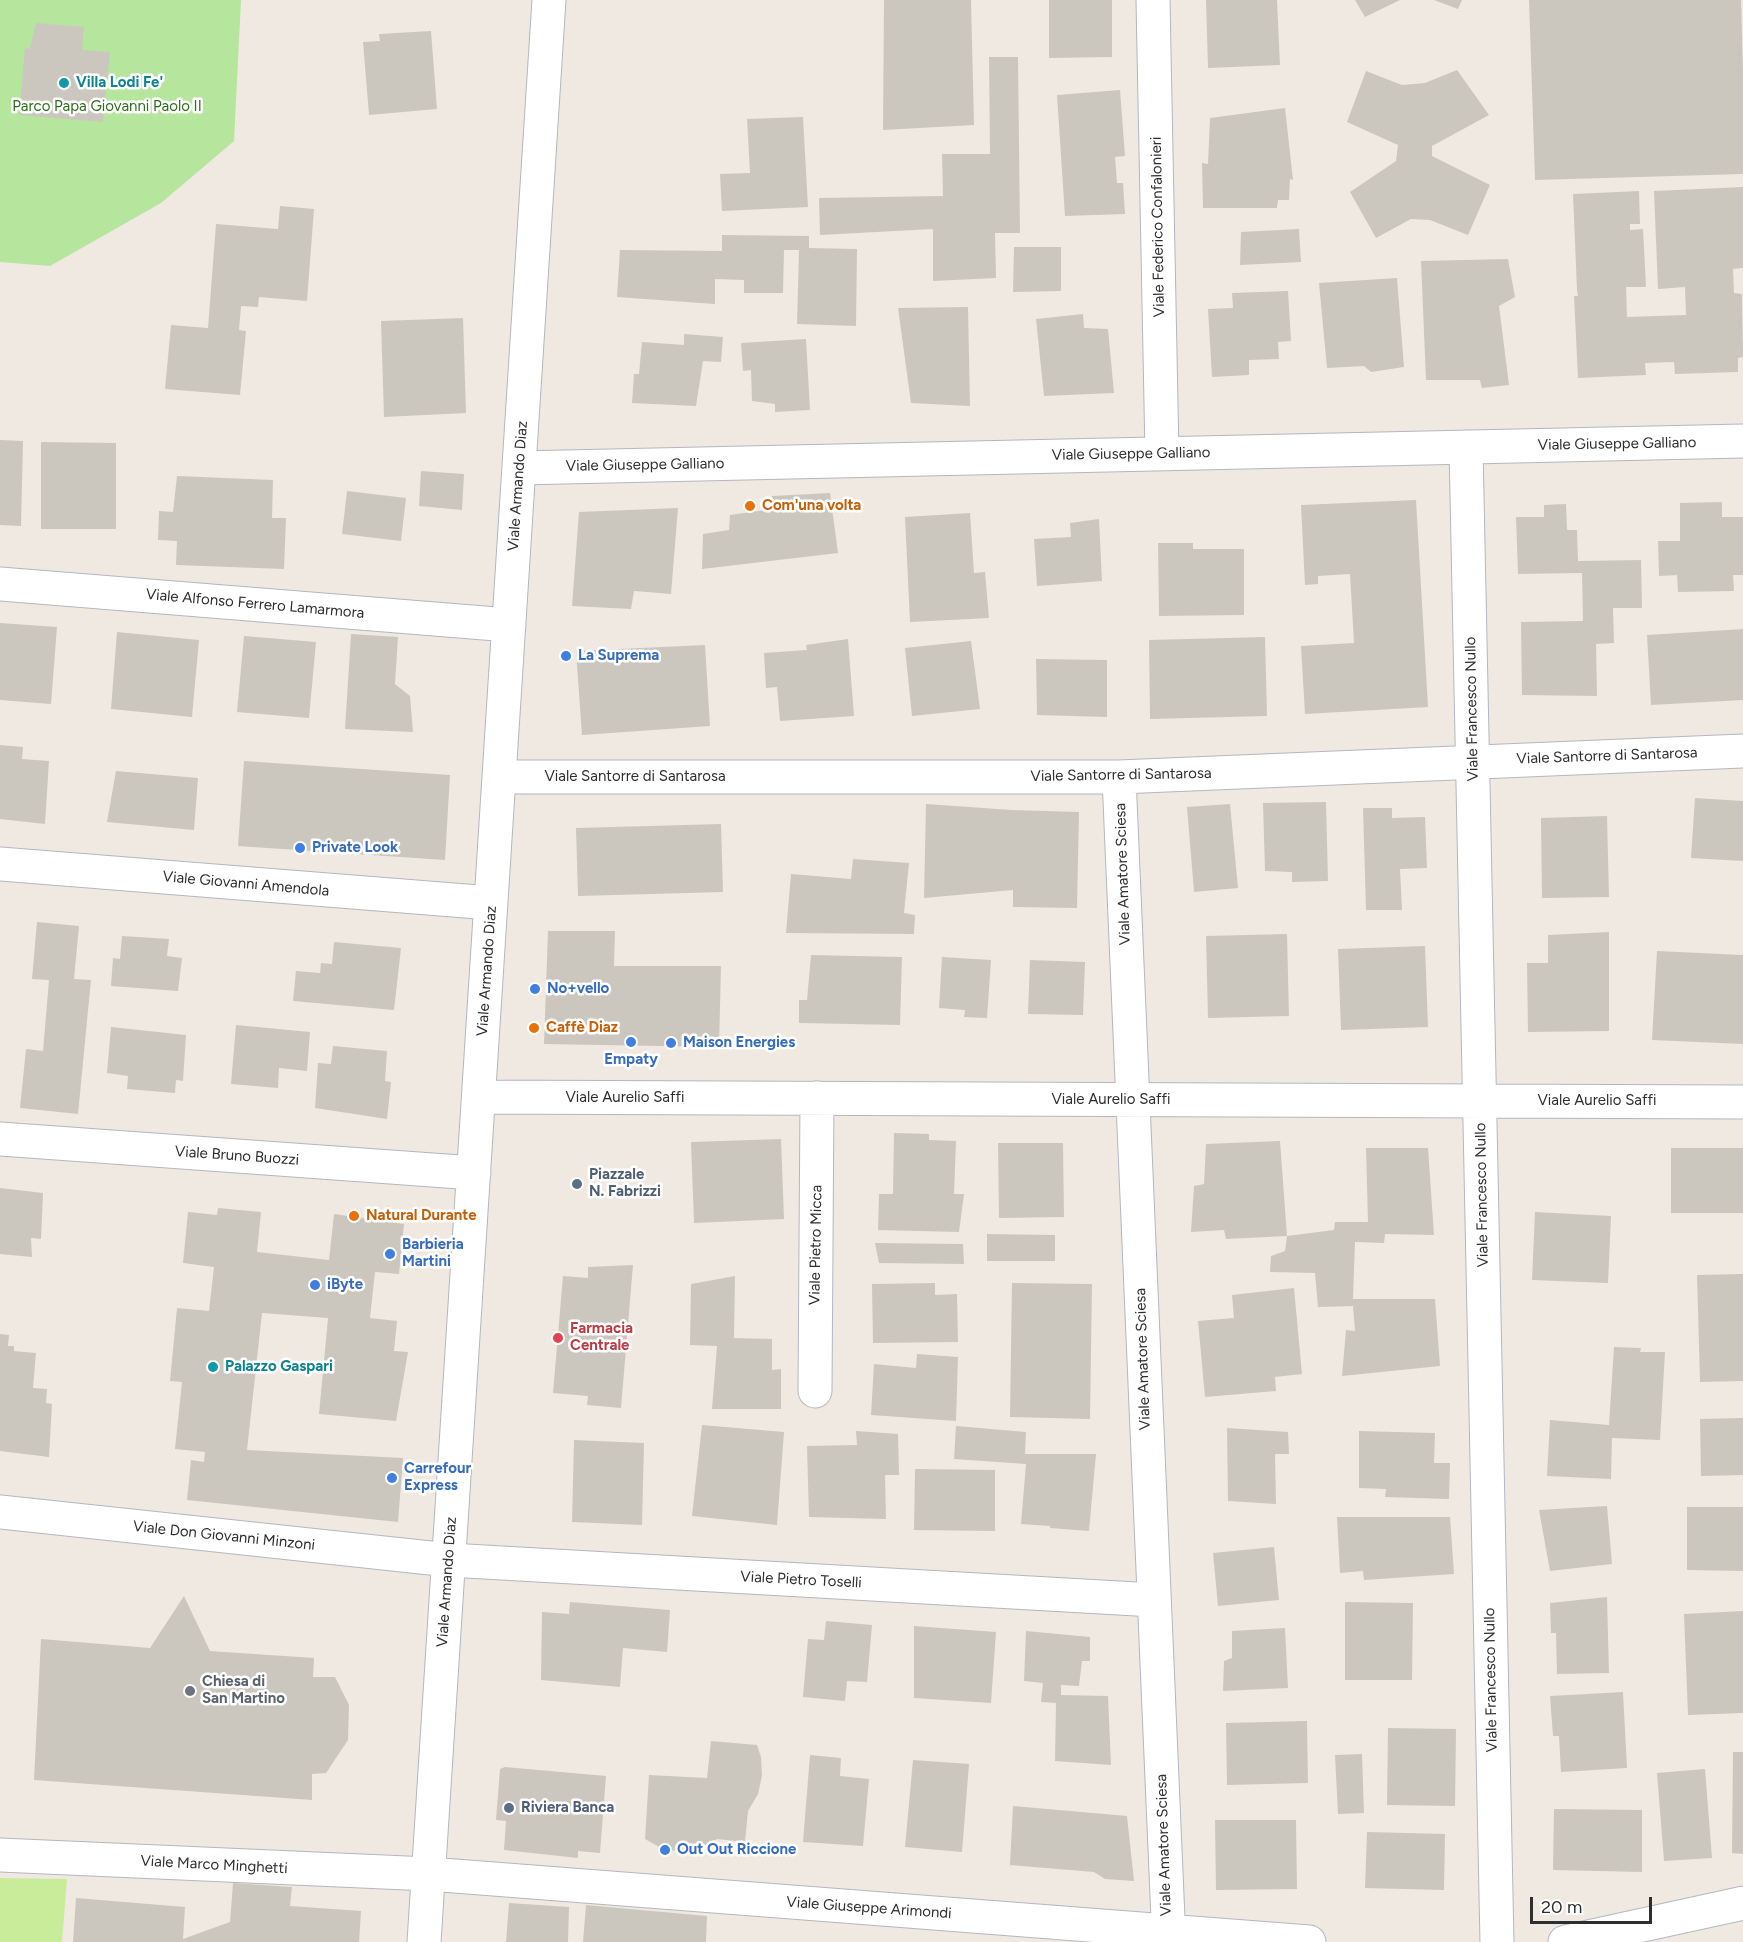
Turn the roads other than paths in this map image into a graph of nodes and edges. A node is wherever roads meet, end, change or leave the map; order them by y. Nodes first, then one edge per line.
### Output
1 (549, 0) edge
2 (1153, 0) edge
3 (1743, 441) edge
4 (1466, 447) junction
5 (1162, 454) junction
6 (519, 468) junction
7 (0, 584) edge
8 (509, 624) junction
9 (1743, 751) edge
10 (1473, 762) junction
11 (499, 777) junction
12 (1119, 777) junction
13 (0, 864) edge
14 (491, 903) junction
15 (479, 1097) junction
16 (817, 1098) junction
17 (1132, 1100) junction
18 (1480, 1101) junction
19 (1743, 1102) edge
20 (0, 1139) edge
21 (474, 1173) junction
22 (815, 1391) dead end
23 (0, 1512) edge
24 (449, 1560) junction
25 (1154, 1600) junction
26 (0, 1855) edge
27 (429, 1874) junction
28 (1743, 1903) edge
29 (962, 1929) edge
30 (1168, 1936) edge
31 (424, 1942) edge
32 (1310, 1942) edge
33 (1497, 1942) edge
34 (1565, 1942) edge

1 - 6 street, Viale Armando Diaz
2 - 5 street, Viale Federico Confalonieri
3 - 4 street, Viale Giuseppe Galliano
4 - 5 street, Viale Giuseppe Galliano
4 - 10 street, Viale Francesco Nullo
5 - 6 street, Viale Giuseppe Galliano
6 - 8 street, Viale Armando Diaz
7 - 8 street, Viale Alfonso Ferrero Lamarmora
8 - 11 street, Viale Armando Diaz
9 - 10 street, Viale Santorre di Santarosa
10 - 12 street, Viale Santorre di Santarosa
10 - 18 street, Viale Francesco Nullo
11 - 12 street, Viale Santorre di Santarosa
11 - 14 street, Viale Armando Diaz
12 - 17 street, Viale Amatore Sciesa
13 - 14 street, Viale Giovanni Amendola
14 - 15 street, Viale Armando Diaz
15 - 16 street, Viale Aurelio Saffi
15 - 21 street, Viale Armando Diaz
16 - 17 street, Viale Aurelio Saffi
16 - 22 street, Viale Pietro Micca
17 - 18 street, Viale Aurelio Saffi
17 - 25 street, Viale Amatore Sciesa
18 - 19 street, Viale Aurelio Saffi
18 - 33 street, Viale Francesco Nullo
20 - 21 street, Viale Bruno Buozzi
21 - 24 street, Viale Armando Diaz
23 - 24 street, Viale Don Giovanni Minzoni
24 - 25 street, Viale Pietro Toselli
24 - 27 street, Viale Armando Diaz
25 - 30 street, Viale Amatore Sciesa
26 - 27 street, Viale Marco Minghetti
27 - 29 street, Viale Giuseppe Arimondi
27 - 31 street, Viale Armando Diaz
28 - 34 street
29 - 30 street, Viale Giuseppe Arimondi
30 - 32 street, Viale Giuseppe Arimondi

